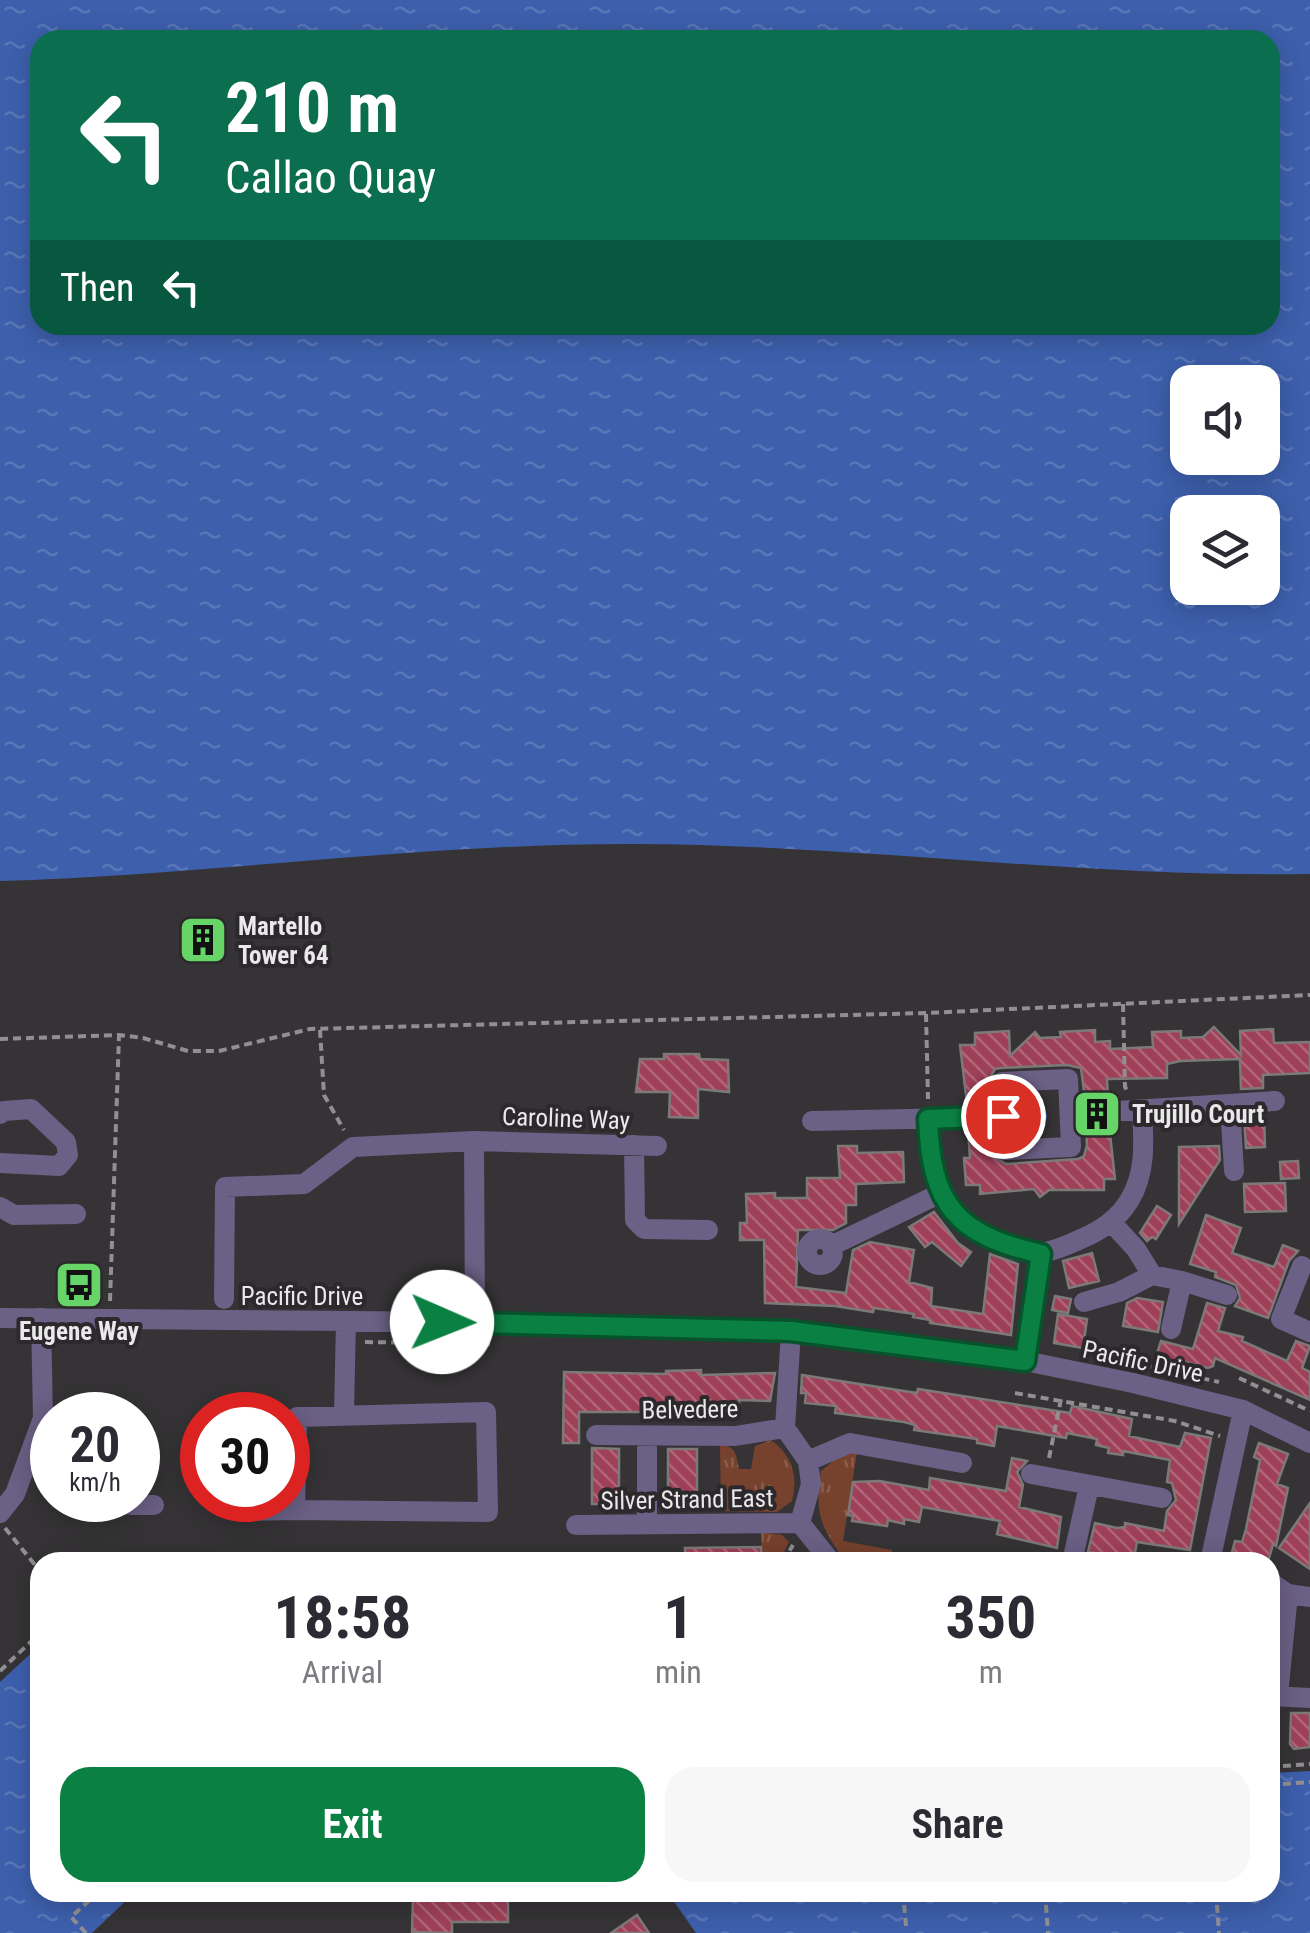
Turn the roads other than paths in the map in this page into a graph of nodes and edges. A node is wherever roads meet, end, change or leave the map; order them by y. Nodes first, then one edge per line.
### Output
1 (1275, 1102) dead end
2 (1230, 1105) junction
3 (1142, 1111) junction
4 (0, 1114) edge
5 (1070, 1114) junction
6 (1003, 1116) junction
7 (928, 1119) junction
8 (812, 1121) dead end
9 (474, 1141) junction
10 (634, 1146) junction
11 (657, 1146) dead end
12 (0, 1163) edge
13 (1234, 1171) dead end
14 (941, 1192) junction
15 (0, 1208) edge
16 (76, 1214) dead end
17 (1111, 1222) junction
18 (708, 1230) dead end
19 (831, 1246) dead end
20 (1041, 1254) junction
21 (1302, 1266) dead end
22 (1152, 1275) junction
23 (1182, 1281) junction
24 (1227, 1295) dead end
25 (224, 1299) dead end
26 (1084, 1302) dead end
27 (0, 1318) edge
28 (42, 1318) junction
29 (474, 1322) junction
30 (1171, 1329) dead end
31 (791, 1331) junction
32 (347, 1332) junction
33 (1310, 1332) edge
34 (1025, 1361) junction
35 (46, 1392) edge
36 (1242, 1410) junction
37 (344, 1414) junction
38 (310, 1416) edge
39 (785, 1428) junction
40 (596, 1435) dead end
41 (1310, 1442) edge
42 (648, 1448) dead end
43 (30, 1449) edge
44 (808, 1460) junction
45 (962, 1464) dead end
46 (1038, 1476) road end
47 (1089, 1486) junction
48 (7, 1489) edge
49 (1162, 1498) dead end
50 (310, 1510) edge
51 (0, 1512) edge
52 (800, 1523) junction
53 (647, 1524) junction
54 (576, 1525) dead end
55 (822, 1552) edge
56 (1074, 1552) edge
57 (1212, 1552) edge
58 (1280, 1589) edge
59 (1288, 1594) junction
60 (1310, 1598) edge
61 (1280, 1652) edge
62 (1280, 1696) edge
63 (1310, 1698) edge

1 - 2 street
2 - 3 street
2 - 13 street
3 - 5 street
3 - 17 street
4 - 12 street
5 - 6 street
5 - 6 street
6 - 7 street
7 - 8 street
7 - 14 street
9 - 10 street, Caroline Way
9 - 25 street, Caroline Way
9 - 29 street, Caroline Way
10 - 11 street, Caroline Way
10 - 18 street
14 - 19 street
14 - 20 street
15 - 16 street
17 - 20 street
17 - 22 street
20 - 34 street
21 - 33 street
22 - 23 street
22 - 26 street
23 - 24 street
23 - 30 street
27 - 28 street, Pacific Drive
28 - 32 street, Pacific Drive
28 - 35 street
29 - 31 street, Pacific Drive
29 - 32 street, Pacific Drive
31 - 34 street, Pacific Drive
31 - 39 street
32 - 37 street
34 - 36 street, Pacific Drive
36 - 41 street, Pacific Drive
36 - 57 street
37 - 38 street
37 - 50 street
39 - 40 street, Belvedere
39 - 44 street
42 - 53 street
43 - 48 street
44 - 45 street
44 - 52 street
46 - 47 street
47 - 49 street
47 - 56 street
48 - 51 street
52 - 53 street, Silver Strand East
52 - 55 street
53 - 54 street, Silver Strand East
58 - 59 street
59 - 60 street
59 - 61 street
62 - 63 street

